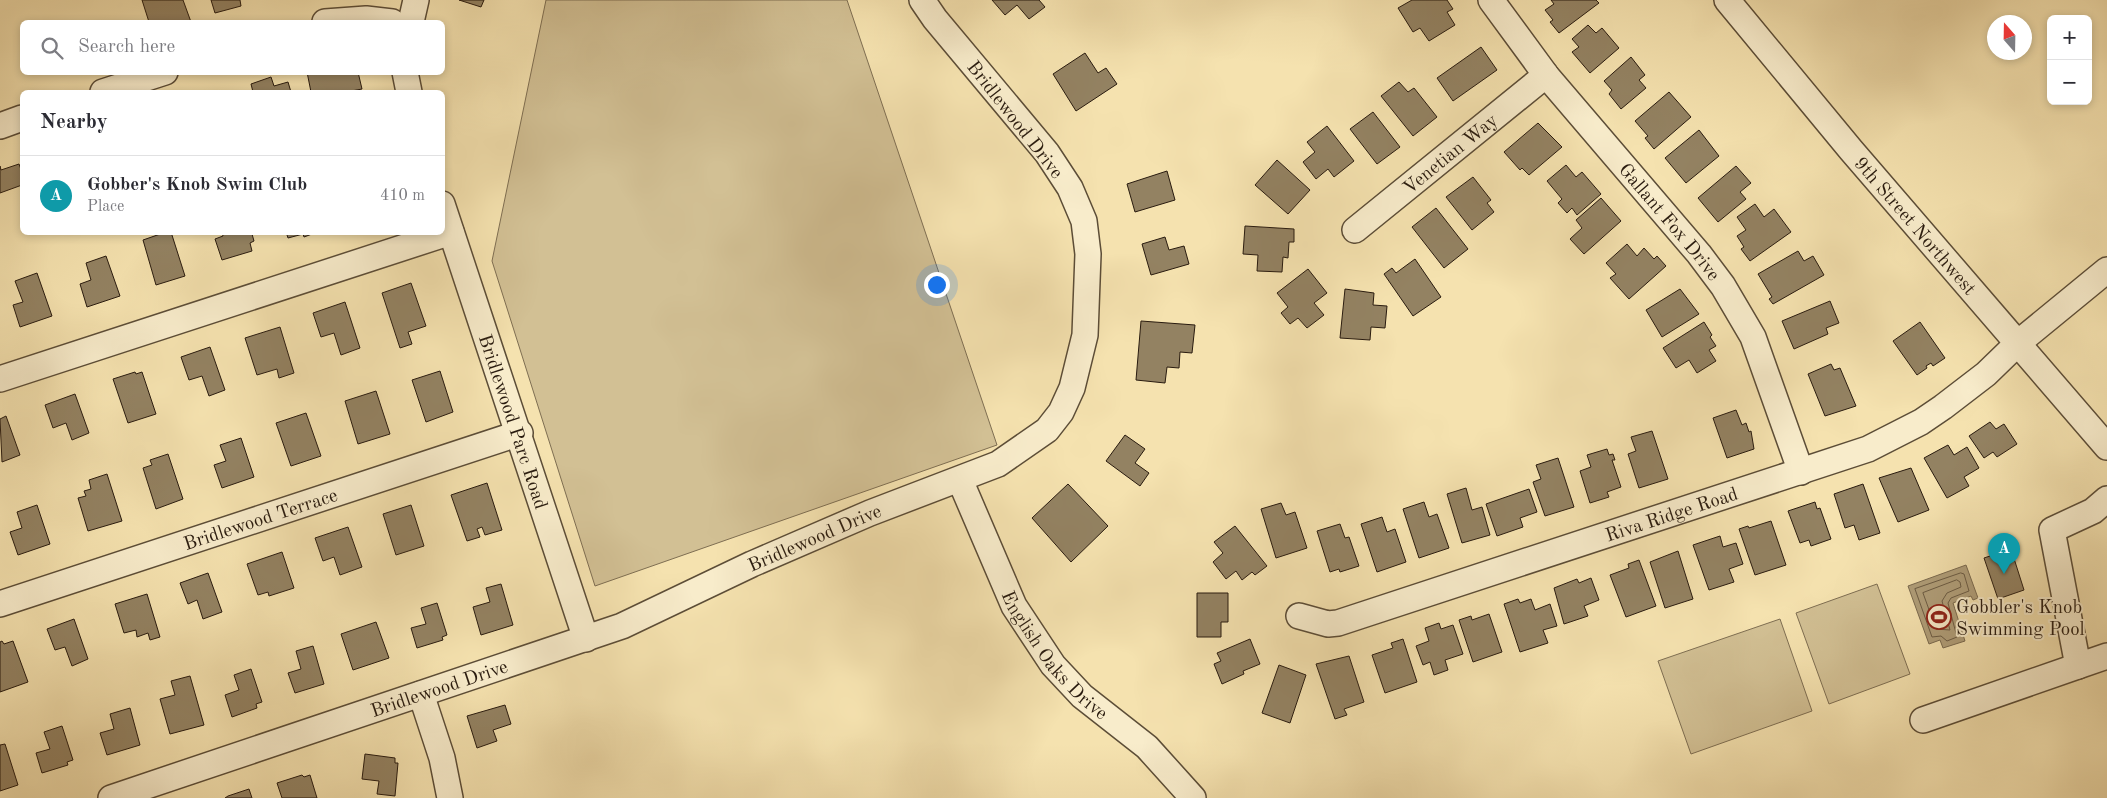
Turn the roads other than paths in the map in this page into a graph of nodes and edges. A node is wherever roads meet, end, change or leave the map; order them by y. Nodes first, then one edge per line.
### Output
1 (416, 0) edge
2 (922, 0) edge
3 (1491, 0) edge
4 (1728, 0) edge
5 (352, 20) edge
6 (375, 20) edge
7 (411, 20) edge
8 (157, 75) edge
9 (406, 75) edge
10 (1546, 76) junction
11 (109, 90) edge
12 (409, 90) edge
13 (20, 119) edge
14 (0, 126) edge
15 (445, 213) edge
16 (1355, 230) dead end
17 (451, 232) junction
18 (445, 234) edge
19 (442, 235) edge
20 (2107, 270) edge
21 (2018, 343) junction
22 (0, 379) edge
23 (520, 434) junction
24 (2107, 447) edge
25 (1801, 472) junction
26 (960, 480) junction
27 (2100, 505) edge
28 (0, 604) edge
29 (1299, 616) dead end
30 (586, 639) junction
31 (2107, 656) edge
32 (2078, 666) junction
33 (421, 694) junction
34 (1922, 720) dead end
35 (110, 798) edge
36 (450, 798) edge
37 (1193, 798) edge

1 - 7 street
2 - 26 street, Bridlewood Drive
3 - 10 street, Gallant Fox Drive
4 - 21 street, 9th Street Northwest
5 - 6 street
8 - 11 street
9 - 12 street
10 - 16 street, Venetian Way
10 - 25 street, Gallant Fox Drive
13 - 14 street
15 - 17 street, Bridlewood Parc Road
17 - 18 street
17 - 23 street, Bridlewood Parc Road
19 - 22 street
20 - 21 street, Riva Ridge Road
21 - 24 street, 9th Street Northwest
21 - 25 street, Riva Ridge Road
23 - 28 street, Bridlewood Terrace
23 - 30 street, Bridlewood Parc Road
25 - 29 street, Riva Ridge Road
26 - 30 street, Bridlewood Drive
26 - 37 street, English Oaks Drive
27 - 32 street
30 - 33 street, Bridlewood Drive
31 - 32 street
32 - 34 street
33 - 35 street, Bridlewood Drive
33 - 36 street

